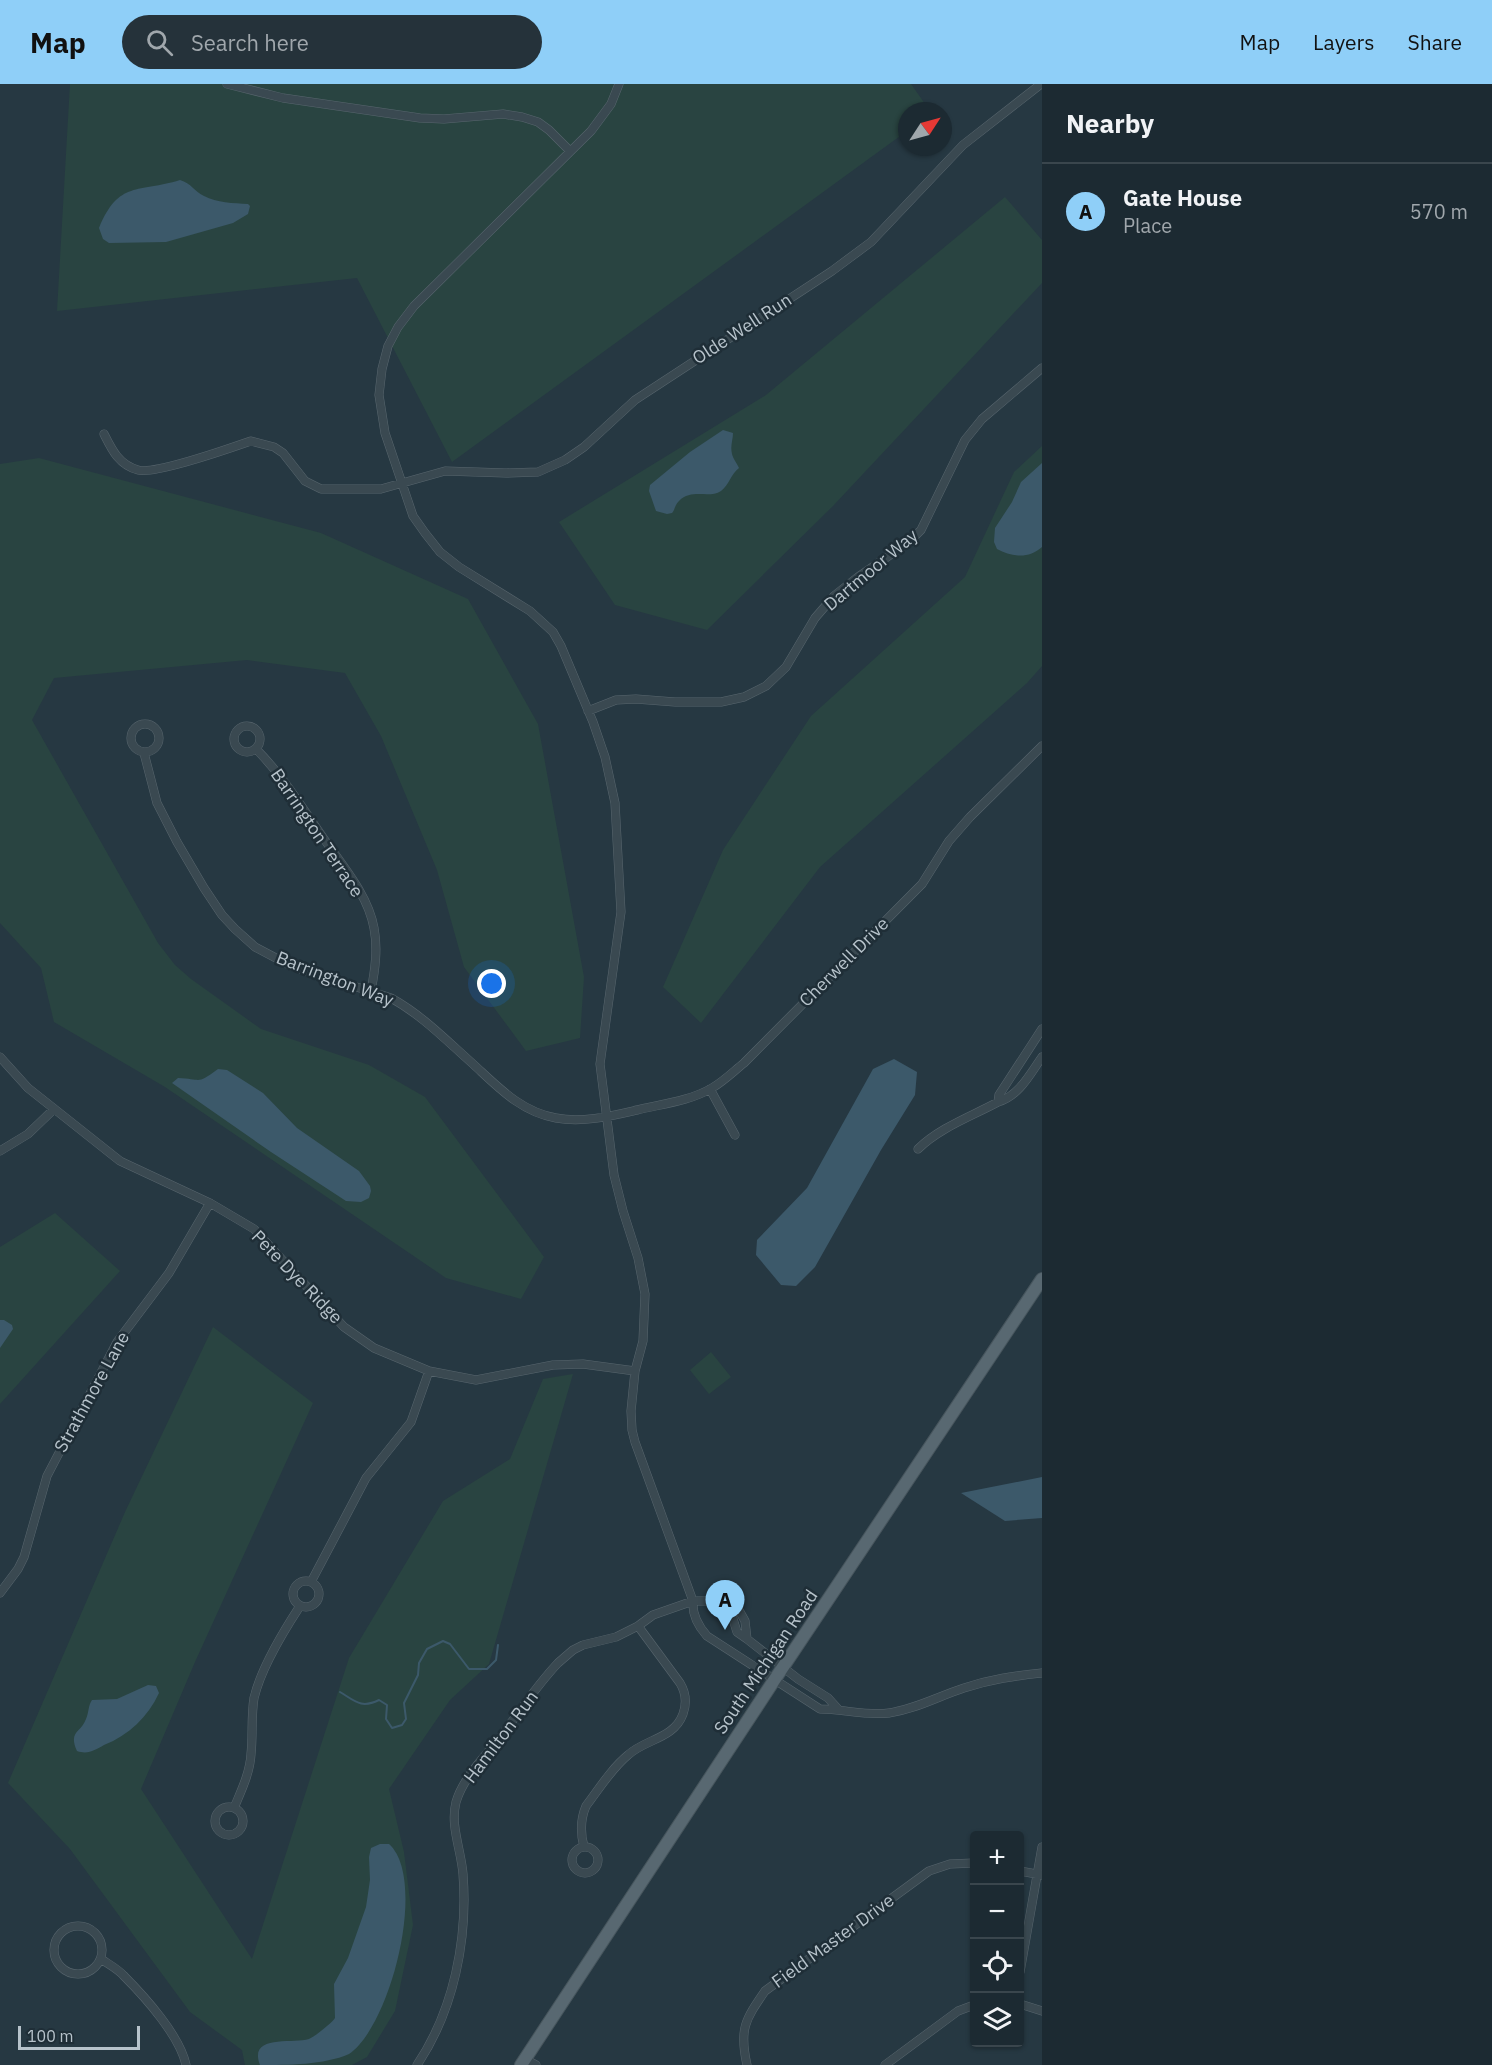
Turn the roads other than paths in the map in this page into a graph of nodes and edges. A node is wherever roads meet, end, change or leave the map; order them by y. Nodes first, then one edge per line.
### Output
1 (227, 84) edge
2 (619, 84) edge
3 (1041, 84) edge
4 (570, 151) junction
5 (1042, 368) edge
6 (104, 434) dead end
7 (401, 482) junction
8 (588, 711) junction
9 (1042, 746) edge
10 (256, 749) dead end
11 (144, 753) dead end
12 (371, 991) junction
13 (1042, 1029) edge
14 (0, 1057) edge
15 (1042, 1057) edge
16 (710, 1089) junction
17 (998, 1102) junction
18 (54, 1109) junction
19 (605, 1117) junction
20 (735, 1135) dead end
21 (918, 1149) dead end
22 (0, 1151) edge
23 (210, 1203) junction
24 (1042, 1279) edge
25 (429, 1371) junction
26 (635, 1371) junction
27 (311, 1582) junction
28 (0, 1593) edge
29 (693, 1601) junction
30 (300, 1606) junction
31 (638, 1626) junction
32 (783, 1668) junction
33 (1042, 1673) edge
34 (775, 1679) junction
35 (838, 1709) junction
36 (234, 1808) dead end
37 (584, 1847) dead end
38 (1042, 1847) edge
39 (970, 1863) edge
40 (1024, 1872) edge
41 (1039, 1875) edge
42 (1024, 1952) edge
43 (101, 1959) junction
44 (1024, 2005) edge
45 (970, 2007) edge
46 (1042, 2012) edge
47 (527, 2063) edge
48 (186, 2065) edge
49 (417, 2065) edge
50 (747, 2065) edge
51 (885, 2065) edge

1 - 4 street
2 - 4 street
3 - 7 street, Olde Well Run
4 - 7 street
5 - 8 street, Dartmoor Way
6 - 7 street, Olde Well Run
7 - 8 street
8 - 19 street
9 - 16 street, Cherwell Drive
10 - 12 street, Barrington Terrace
11 - 12 street, Barrington Way
12 - 19 street, Barrington Way
13 - 17 street
14 - 18 street, Pete Dye Ridge
15 - 17 street
16 - 19 street, Cherwell Drive
16 - 20 street
17 - 21 street
18 - 22 street
18 - 23 street, Pete Dye Ridge
19 - 26 street
23 - 25 street, Pete Dye Ridge
23 - 28 street, Strathmore Lane
24 - 32 main road, South Michigan Road
25 - 26 street, Pete Dye Ridge
25 - 27 street
26 - 29 street
27 - 30 street
27 - 30 street
29 - 31 street, Hamilton Run
29 - 32 street
29 - 34 street
30 - 36 street
31 - 37 street
31 - 49 street, Hamilton Run
32 - 34 main road, South Michigan Road
32 - 35 street
33 - 35 street
34 - 35 street
34 - 47 main road, South Michigan Road
38 - 41 street
39 - 50 street, Field Master Drive
40 - 41 street
41 - 42 street
43 - 43 street
43 - 48 street
44 - 46 street
45 - 51 street

